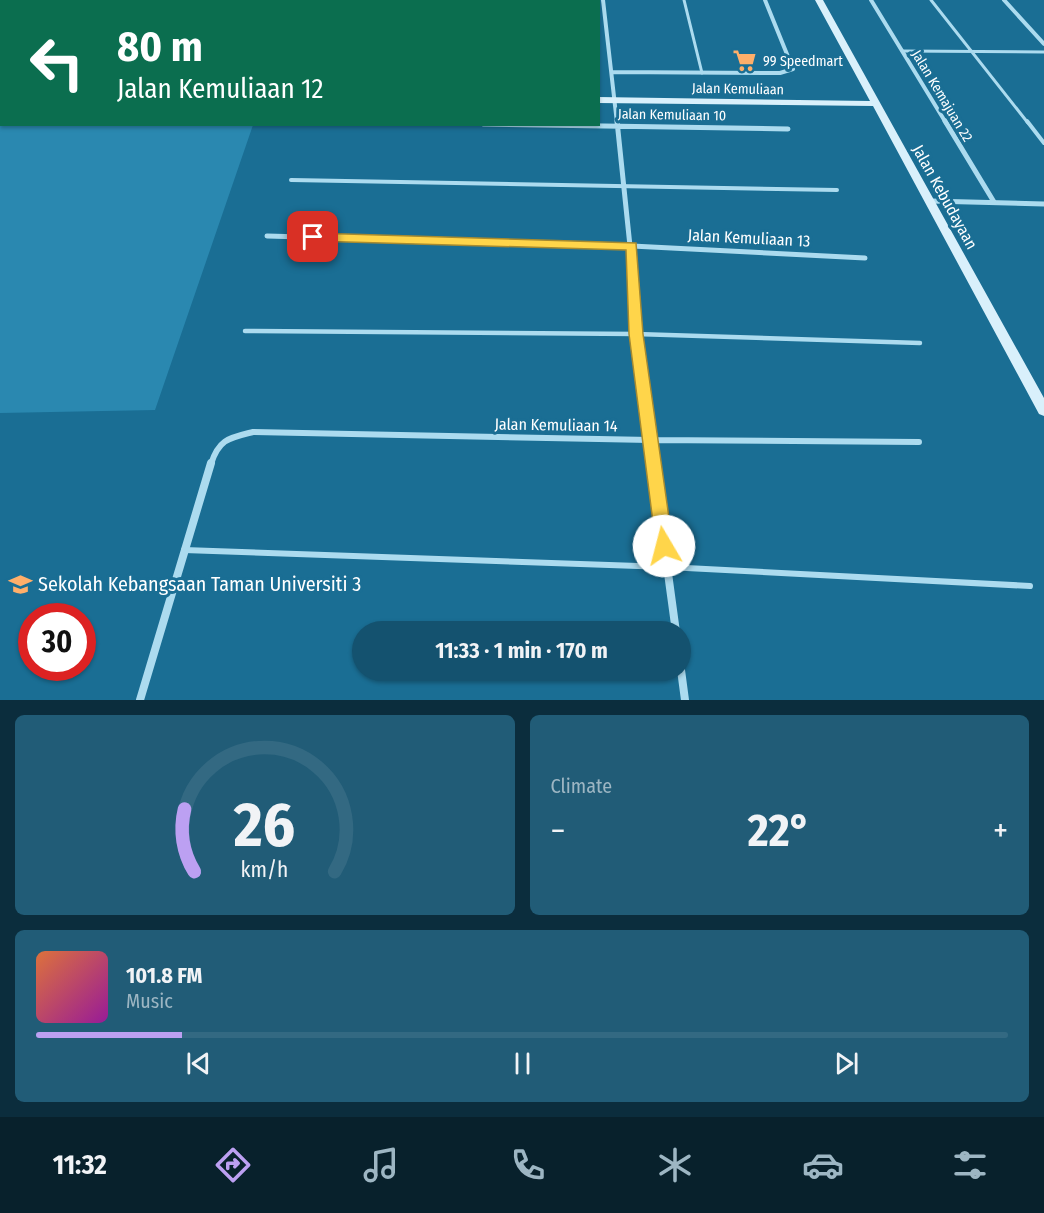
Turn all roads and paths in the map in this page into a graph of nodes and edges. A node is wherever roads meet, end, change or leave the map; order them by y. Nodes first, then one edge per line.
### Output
1 (603, 0) edge
2 (684, 0) edge
3 (765, 0) edge
4 (819, 0) edge
5 (871, 0) edge
6 (931, 0) edge
7 (1004, 0) edge
8 (1044, 44) edge
9 (902, 51) junction
10 (971, 52) junction
11 (1044, 52) edge
12 (612, 72) junction
13 (702, 73) junction
14 (600, 100) edge
15 (615, 100) junction
16 (877, 104) junction
17 (600, 126) edge
18 (616, 126) junction
19 (788, 129) dead end
20 (1044, 143) edge
21 (291, 180) dead end
22 (624, 186) junction
23 (837, 190) dead end
24 (931, 201) junction
25 (994, 202) junction
26 (1044, 204) edge
27 (267, 236) dead end
28 (632, 246) junction
29 (865, 258) dead end
30 (245, 331) dead end
31 (636, 334) junction
32 (920, 343) dead end
33 (1044, 410) edge
34 (650, 440) junction
35 (919, 442) dead end
36 (184, 550) junction
37 (667, 567) junction
38 (1030, 586) dead end
39 (674, 621) edge
40 (682, 681) edge
41 (140, 700) edge
42 (685, 700) edge

1 - 12 street
2 - 13 lane
3 - 13 street
4 - 16 street, Jalan Kebudayaan
5 - 9 street, Jalan Kemajuan 22
6 - 10 lane
7 - 8 street
9 - 10 lane
9 - 25 street, Jalan Kemajuan 22
10 - 11 lane
10 - 20 lane
12 - 13 street
12 - 15 street
14 - 15 street, Jalan Kemuliaan
15 - 16 street, Jalan Kemuliaan
15 - 18 street
16 - 24 street, Jalan Kebudayaan
17 - 18 street, Jalan Kemuliaan 10
18 - 19 street, Jalan Kemuliaan 10
18 - 22 street
21 - 22 lane
22 - 23 lane
22 - 28 street
24 - 25 street
24 - 33 street, Jalan Kebudayaan
25 - 26 street
27 - 28 street, Jalan Kemuliaan 13
28 - 29 street, Jalan Kemuliaan 13
28 - 31 street
30 - 31 lane
31 - 32 lane
31 - 34 street
34 - 35 street, Jalan Kemuliaan 14
34 - 36 street, Jalan Kemuliaan 14
34 - 37 street
36 - 37 lane
36 - 41 street
37 - 38 lane
37 - 39 street
40 - 42 street

